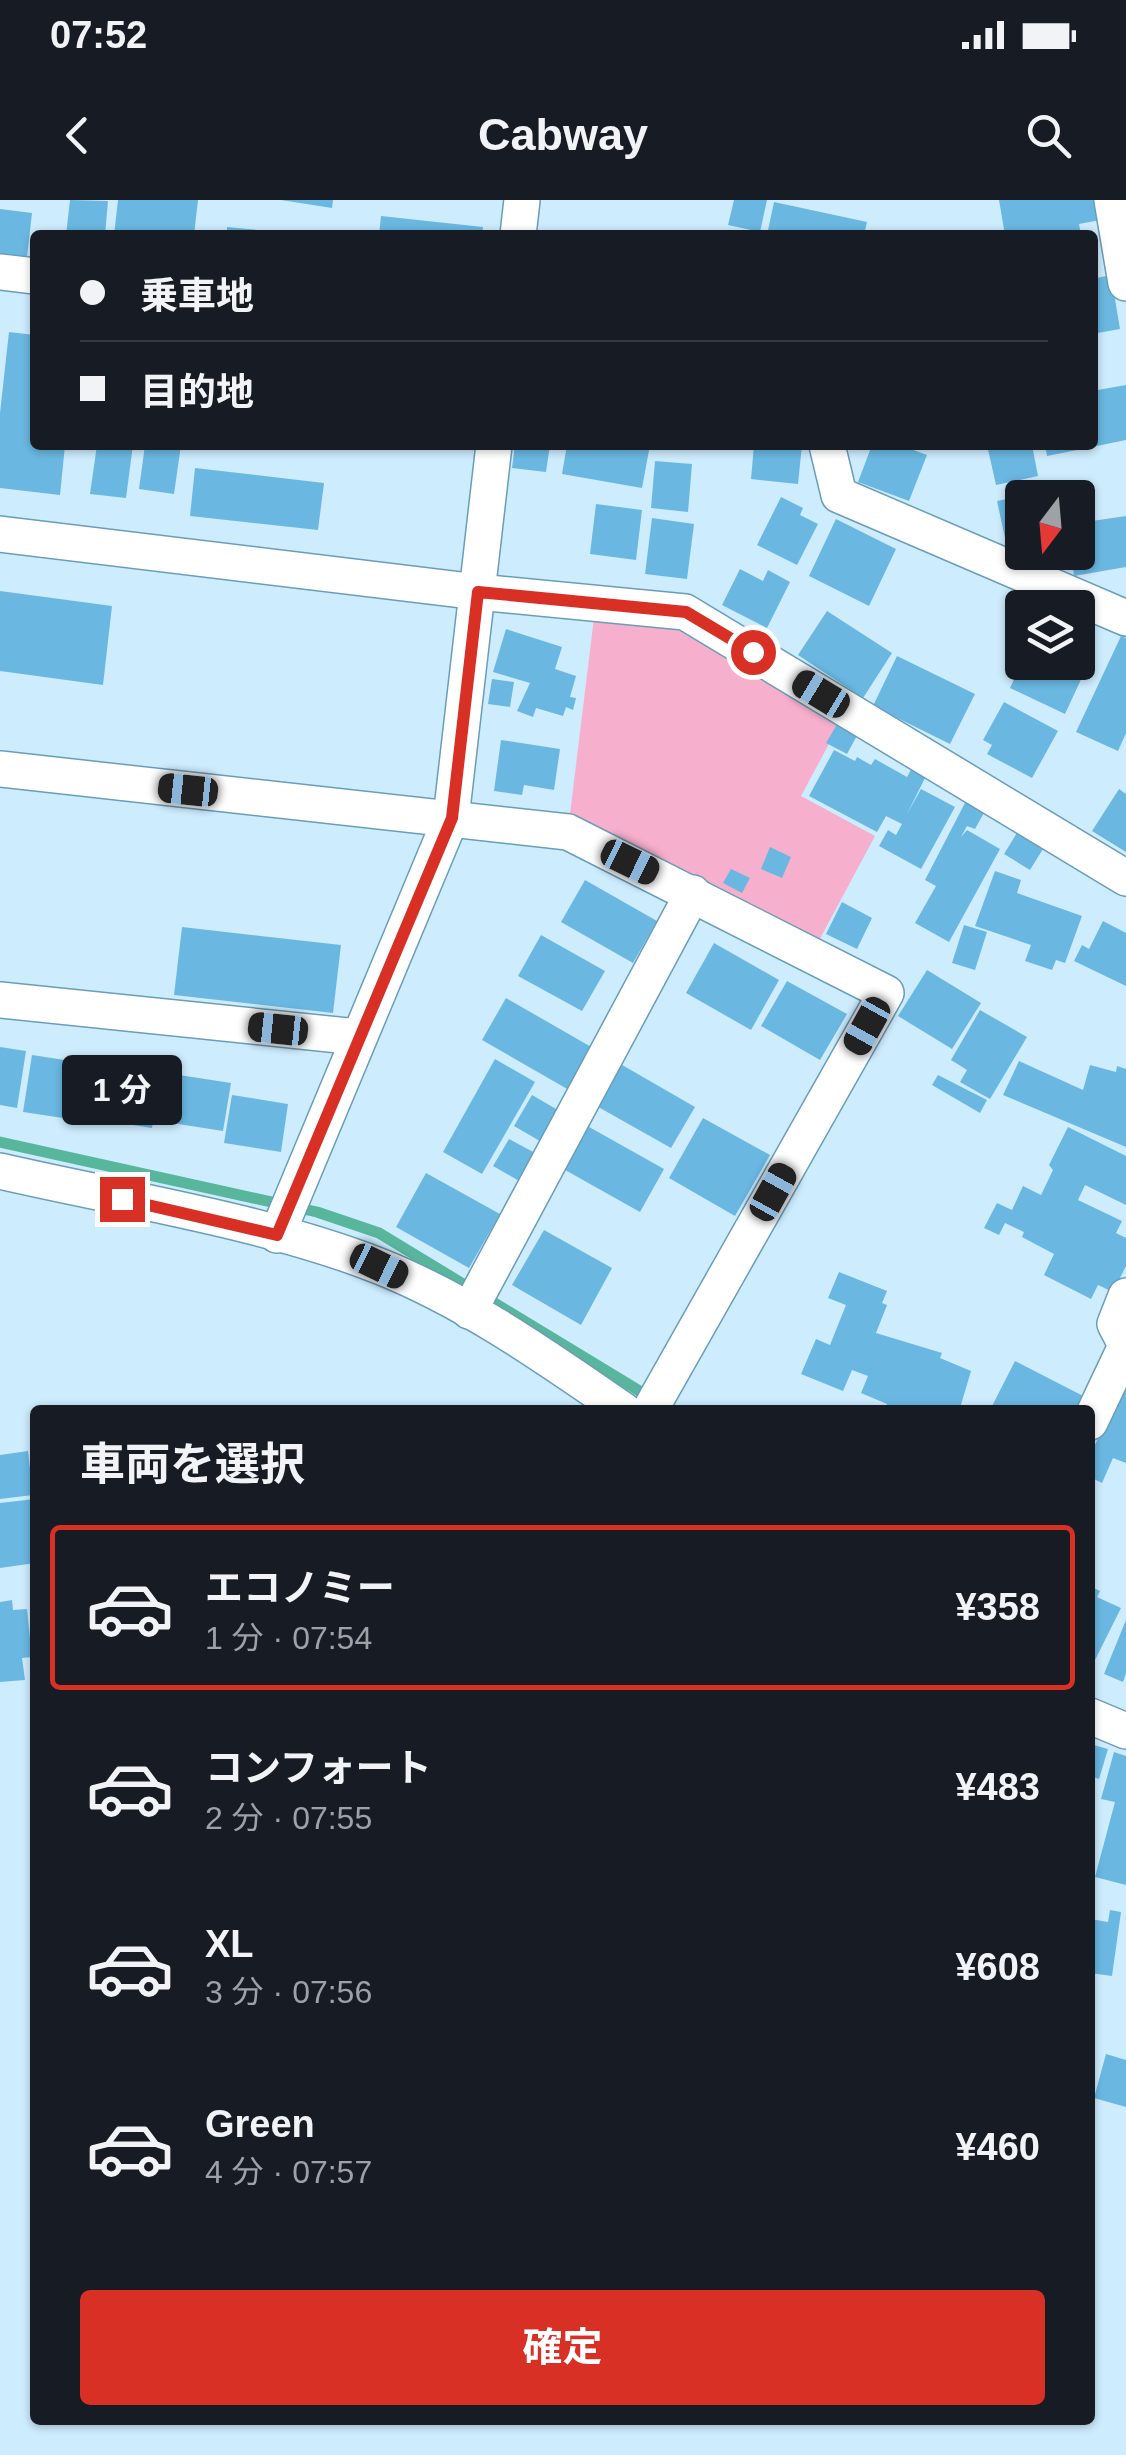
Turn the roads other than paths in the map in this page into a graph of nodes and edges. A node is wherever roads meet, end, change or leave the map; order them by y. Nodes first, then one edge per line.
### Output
1 (522, 200) edge
2 (1112, 200) edge
3 (519, 230) edge
4 (0, 272) edge
5 (30, 275) edge
6 (1126, 283) edge
7 (493, 450) edge
8 (827, 450) edge
9 (0, 534) edge
10 (478, 592) junction
11 (1126, 618) edge
12 (0, 769) edge
13 (452, 818) junction
14 (1126, 878) edge
15 (693, 894) junction
16 (0, 1000) edge
17 (358, 1038) junction
18 (0, 1171) edge
19 (285, 1213) junction
20 (1126, 1296) edge
21 (476, 1299) junction
22 (1126, 1345) edge
23 (646, 1405) edge
24 (1095, 1411) edge
25 (1095, 1718) edge
26 (1126, 1731) edge

1 - 3 street
2 - 6 street
4 - 5 street
7 - 10 street
8 - 11 street
9 - 10 street
10 - 13 street
10 - 14 street
12 - 13 street
13 - 15 street
13 - 17 street
15 - 21 street
15 - 23 street
16 - 17 street
17 - 19 street
18 - 19 street
19 - 21 street
20 - 22 street
21 - 23 street
22 - 24 street
25 - 26 street

